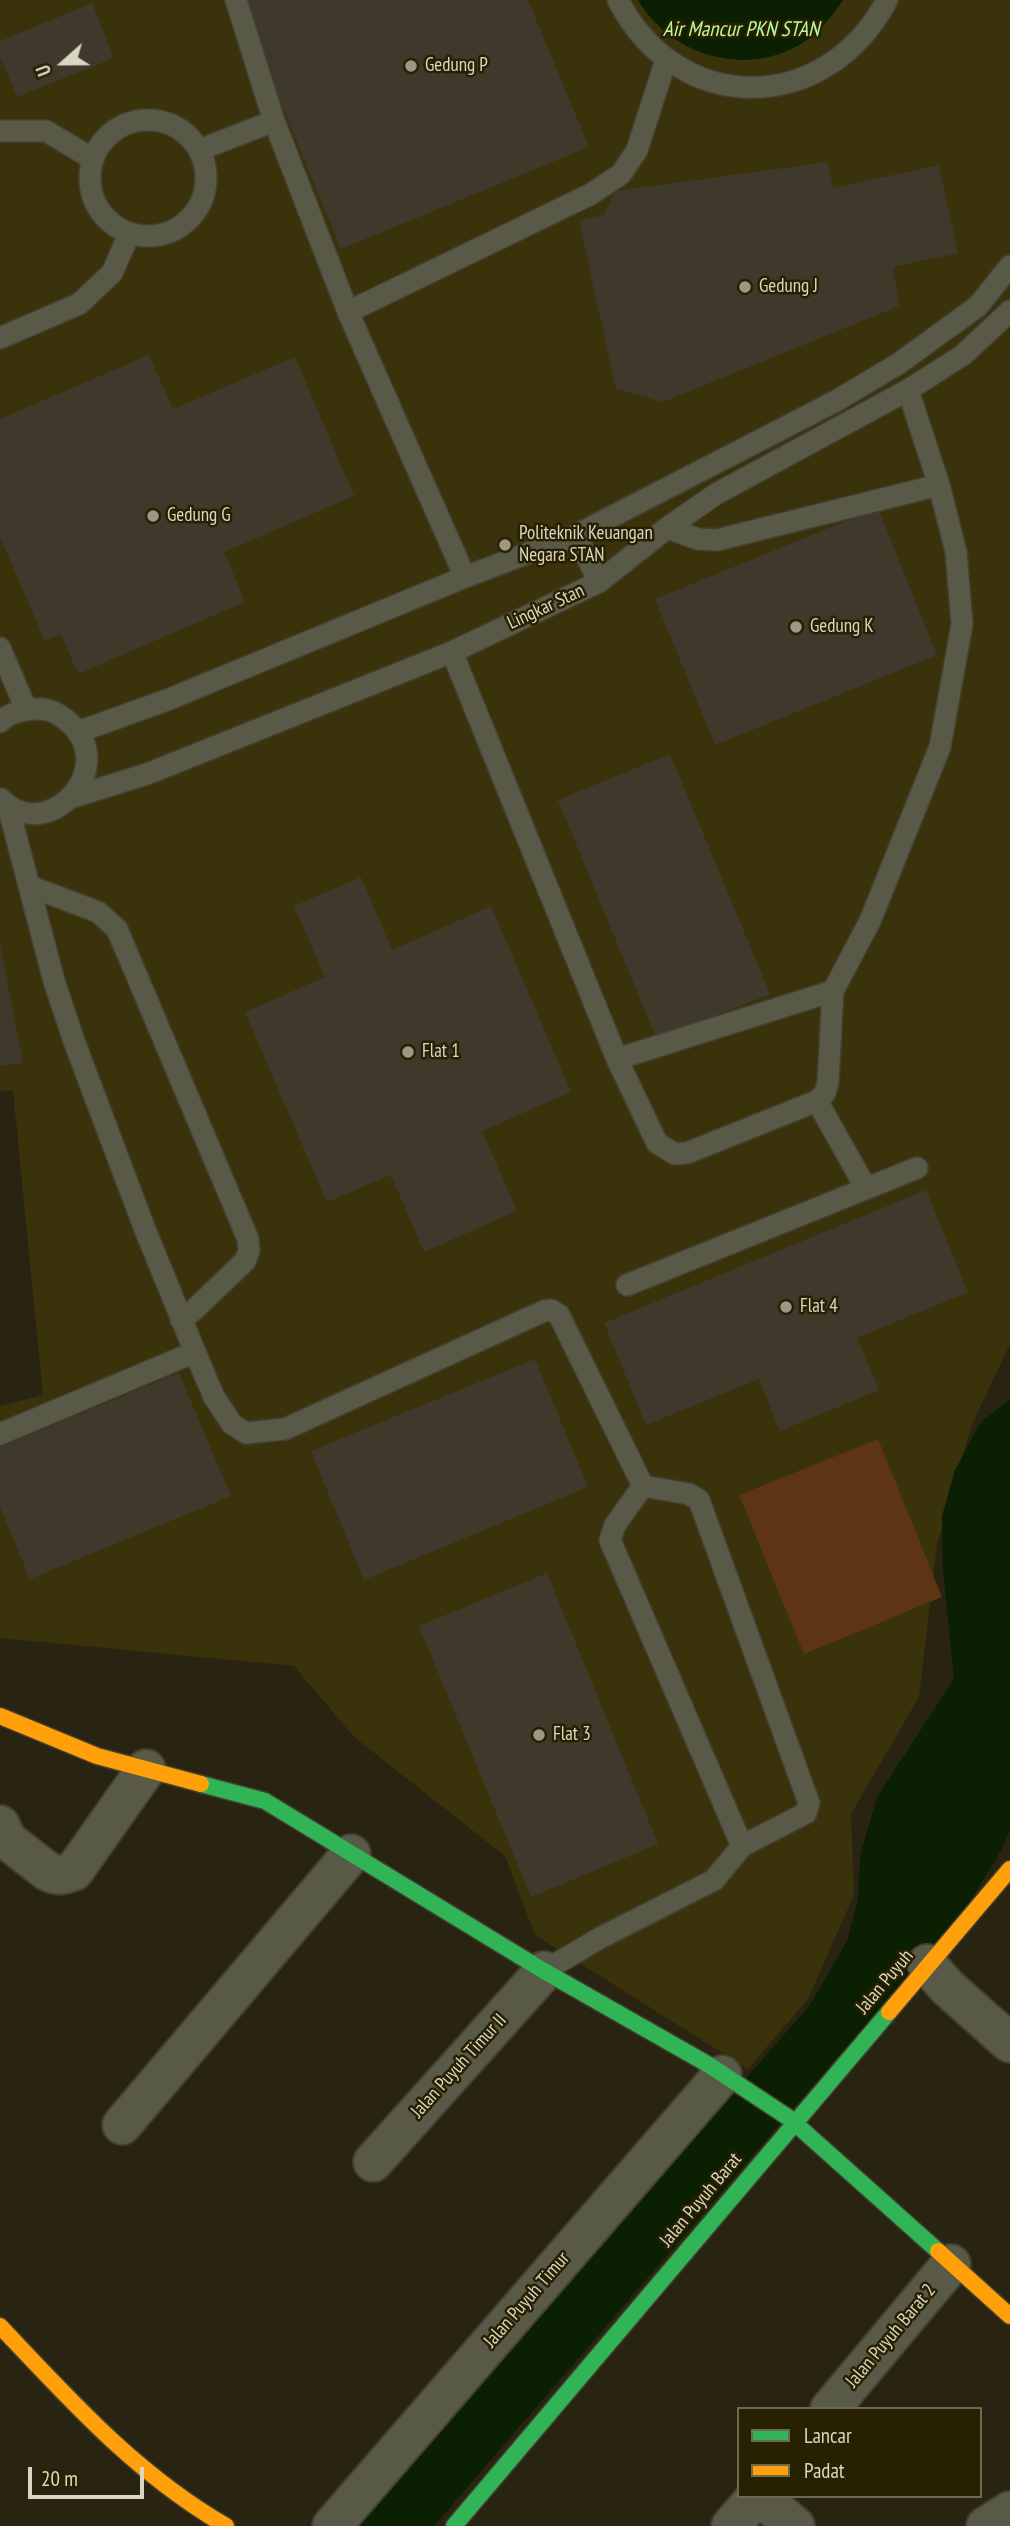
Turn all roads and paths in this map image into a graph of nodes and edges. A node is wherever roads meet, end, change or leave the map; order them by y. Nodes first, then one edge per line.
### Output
1 (236, 0) edge
2 (618, 0) edge
3 (887, 0) edge
4 (666, 60) junction
5 (274, 121) junction
6 (0, 131) edge
7 (199, 150) junction
8 (93, 159) junction
9 (129, 233) junction
10 (1010, 266) edge
11 (348, 312) junction
12 (1010, 312) edge
13 (0, 338) edge
14 (908, 390) junction
15 (940, 485) junction
16 (667, 528) junction
17 (576, 535) junction
18 (465, 577) junction
19 (599, 582) junction
20 (0, 648) edge
21 (452, 652) junction
22 (26, 709) junction
23 (0, 722) edge
24 (78, 732) junction
25 (73, 797) junction
26 (4, 802) edge
27 (29, 886) junction
28 (833, 992) junction
29 (617, 1059) junction
30 (817, 1101) junction
31 (917, 1168) dead end
32 (866, 1188) junction
33 (627, 1285) dead end
34 (181, 1320) junction
35 (195, 1352) junction
36 (0, 1434) edge
37 (643, 1486) junction
38 (0, 1716) edge
39 (146, 1769) junction
40 (0, 1825) edge
41 (742, 1846) junction
42 (351, 1854) junction
43 (1010, 1869) edge
44 (927, 1964) junction
45 (544, 1971) junction
46 (1010, 2043) edge
47 (727, 2078) junction
48 (791, 2121) junction
49 (122, 2125) dead end
50 (373, 2162) dead end
51 (951, 2264) junction
52 (1010, 2316) edge
53 (0, 2326) edge
54 (832, 2407) edge
55 (756, 2498) edge
56 (760, 2498) edge
57 (1010, 2511) edge
58 (226, 2526) edge
59 (332, 2526) edge
60 (454, 2526) edge
61 (731, 2526) edge
62 (795, 2526) edge
63 (986, 2526) edge

1 - 5 lane
2 - 4 lane
3 - 4 lane
4 - 11 lane
5 - 7 lane
5 - 11 lane
6 - 8 lane
7 - 8 lane
7 - 9 lane
8 - 9 lane
9 - 13 lane
10 - 17 lane
11 - 18 lane
12 - 14 lane, Lingkar Stan
14 - 15 lane
14 - 16 lane, Lingkar Stan
15 - 16 lane
15 - 28 lane
16 - 19 lane, Lingkar Stan
17 - 18 lane
17 - 19 lane
18 - 24 lane
19 - 21 lane, Lingkar Stan
20 - 22 lane
21 - 25 lane, Lingkar Stan
21 - 29 lane
22 - 23 lane
22 - 24 lane
24 - 25 lane
25 - 26 lane, Lingkar Stan
26 - 27 lane
27 - 34 lane
27 - 34 lane
28 - 29 lane
28 - 30 lane
29 - 30 lane
30 - 32 lane
31 - 32 lane
32 - 33 lane
34 - 35 lane
35 - 36 lane
35 - 37 lane
37 - 41 lane
37 - 41 lane
38 - 39 street
39 - 40 street
39 - 42 street
41 - 45 lane
42 - 45 street
42 - 49 street
43 - 44 street, Jalan Puyuh
44 - 46 street
44 - 48 street, Jalan Puyuh
45 - 47 street
45 - 50 street, Jalan Puyuh Timur II
47 - 48 street
47 - 59 street, Jalan Puyuh Timur
48 - 51 street
48 - 60 street, Jalan Puyuh Barat
51 - 52 street
51 - 54 street, Jalan Puyuh Barat 2
53 - 58 street
55 - 61 street
56 - 62 street
57 - 63 street

